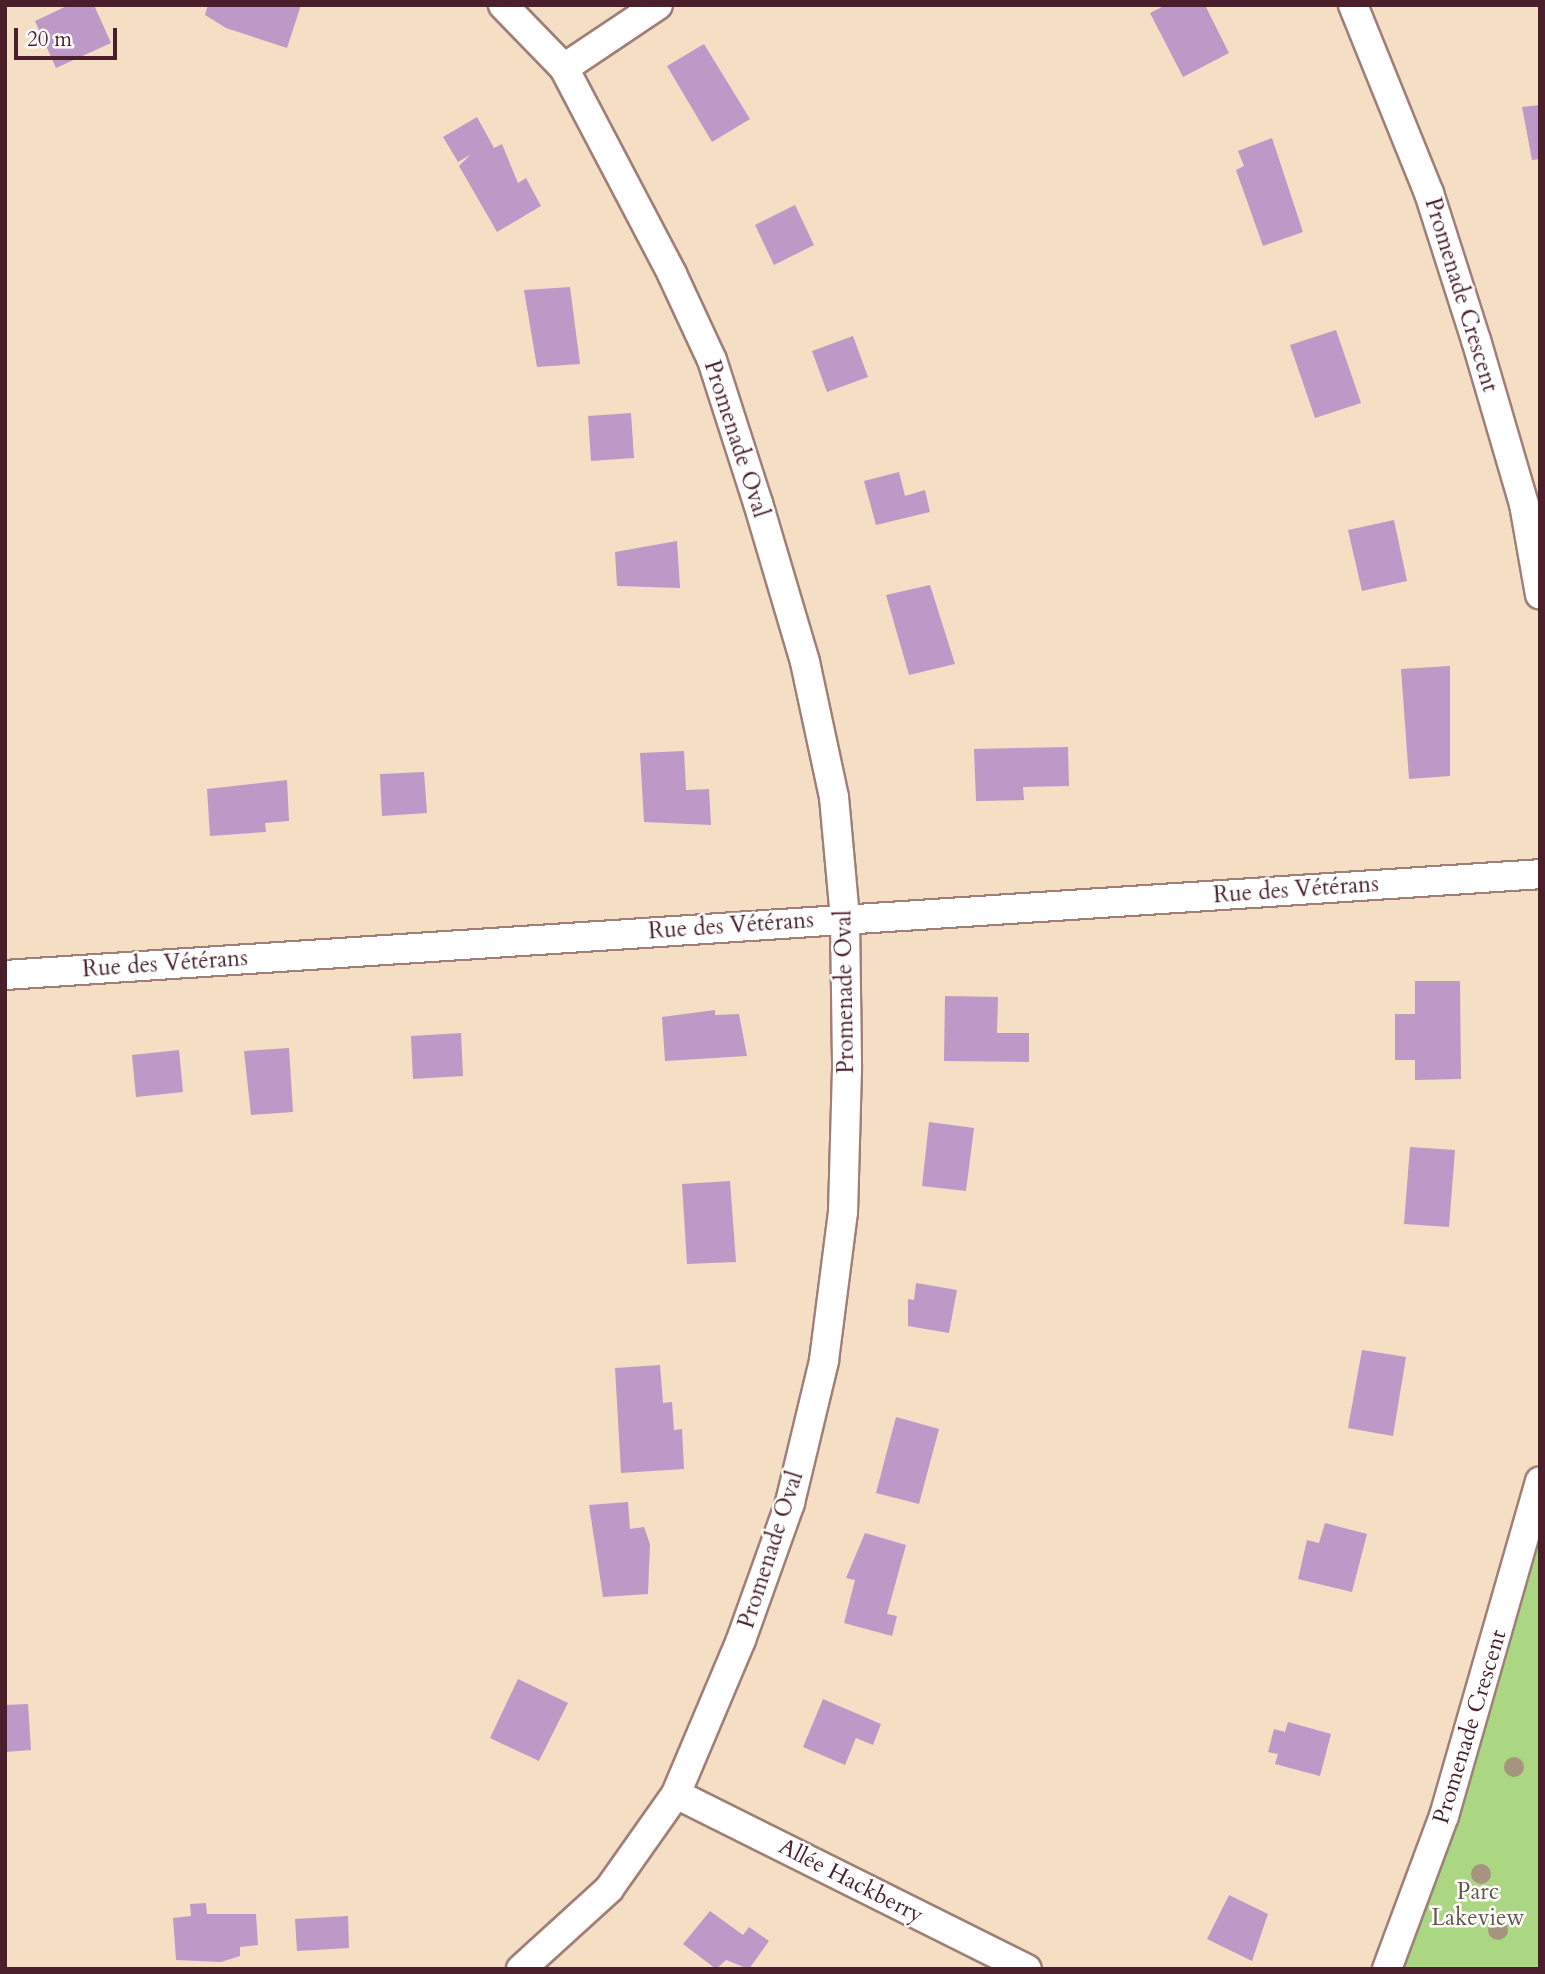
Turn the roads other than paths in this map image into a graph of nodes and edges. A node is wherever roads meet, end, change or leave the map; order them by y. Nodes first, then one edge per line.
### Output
1 (503, 5) edge
2 (658, 5) edge
3 (1353, 5) edge
4 (564, 68) junction
5 (1540, 595) edge
6 (1540, 874) edge
7 (845, 919) junction
8 (5, 975) edge
9 (1540, 1482) edge
10 (676, 1794) junction
11 (521, 1969) edge
12 (1027, 1969) edge
13 (1387, 1969) edge

1 - 4 street, Promenade Oval
2 - 4 street
3 - 5 street, Promenade Crescent
4 - 7 street, Promenade Oval
6 - 7 street, Rue des Vétérans
7 - 8 street, Rue des Vétérans
7 - 10 street, Promenade Oval
9 - 13 street, Promenade Crescent
10 - 11 street, Promenade Oval
10 - 12 street, Allée Hackberry

